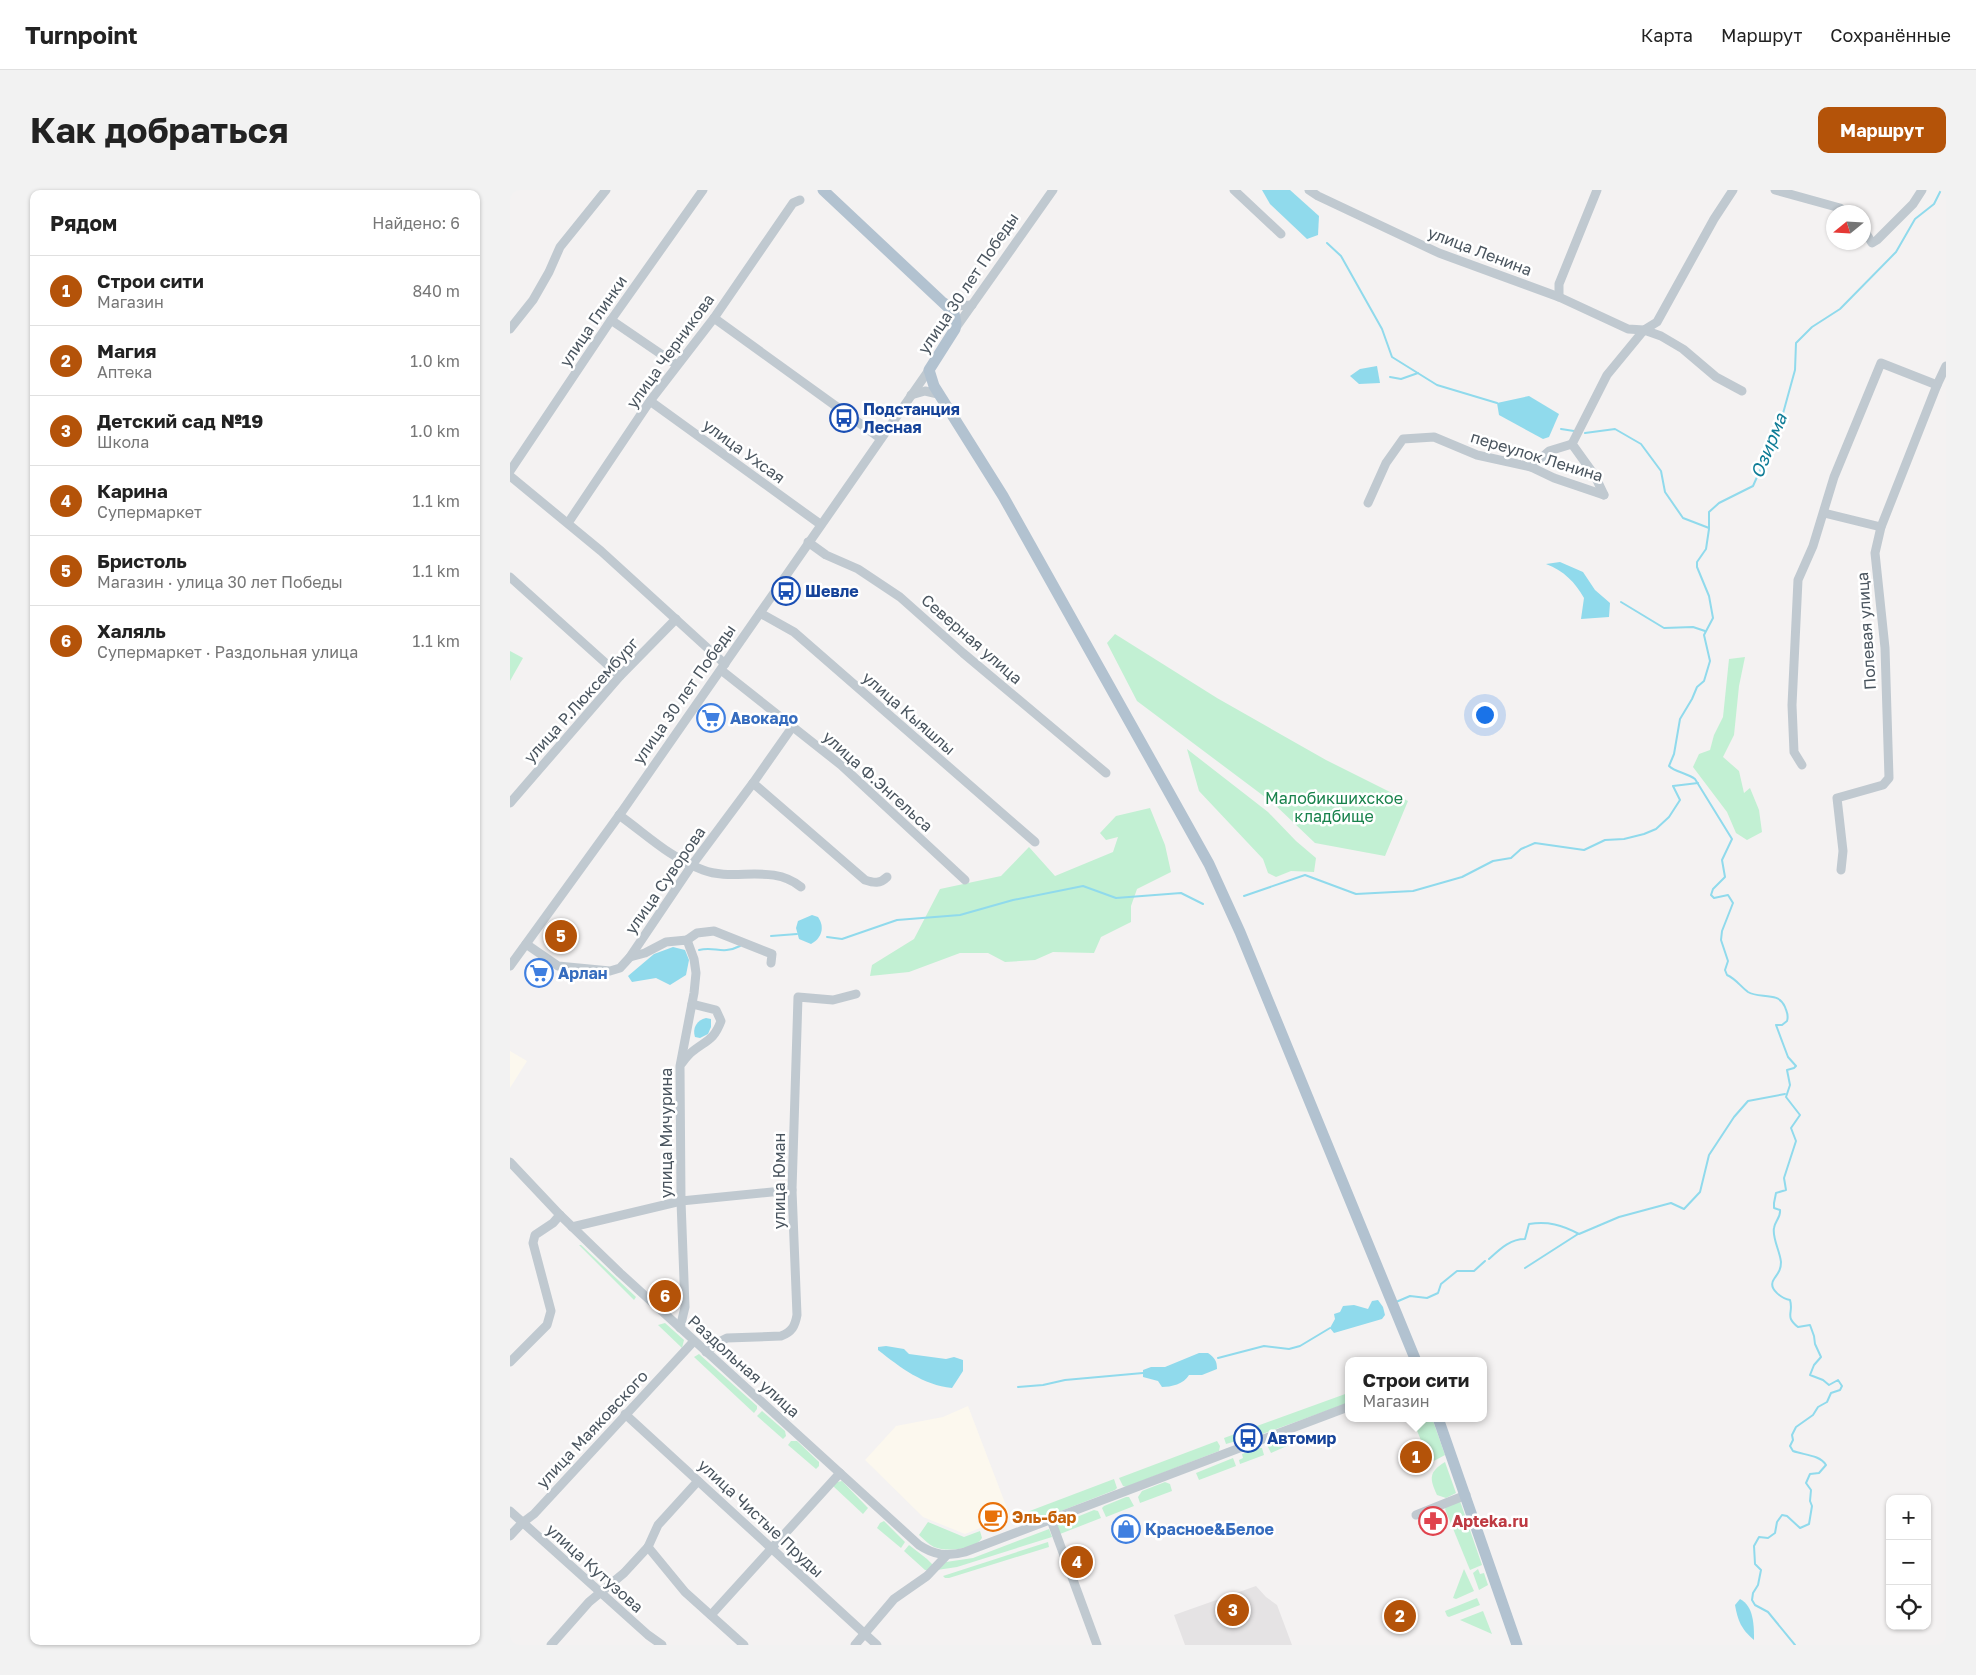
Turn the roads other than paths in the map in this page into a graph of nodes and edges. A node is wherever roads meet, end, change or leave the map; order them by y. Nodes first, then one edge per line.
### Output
1 (606, 190) edge
2 (703, 190) edge
3 (823, 190) edge
4 (1053, 190) edge
5 (1234, 190) edge
6 (1309, 190) edge
7 (1597, 190) edge
8 (1733, 190) edge
9 (1775, 190) edge
10 (1922, 190) edge
11 (800, 200) dead end
12 (1829, 205) edge
13 (1281, 234) dead end
14 (1871, 241) edge
15 (1559, 297) junction
16 (943, 302) junction
17 (972, 304) junction
18 (714, 318) junction
19 (611, 320) junction
20 (510, 328) edge
21 (955, 329) junction
22 (1644, 330) junction
23 (677, 365) junction
24 (1946, 366) edge
25 (929, 370) junction
26 (1937, 385) junction
27 (1742, 391) dead end
28 (938, 394) junction
29 (911, 396) junction
30 (650, 402) junction
31 (880, 438) junction
32 (1572, 444) junction
33 (1531, 467) junction
34 (511, 477) edge
35 (1368, 503) dead end
36 (1824, 513) junction
37 (568, 523) junction
38 (820, 524) junction
39 (1881, 527) junction
40 (808, 542) junction
41 (510, 577) edge
42 (760, 613) junction
43 (676, 619) junction
44 (723, 667) junction
45 (620, 676) junction
46 (793, 726) junction
47 (1802, 765) dead end
48 (1106, 773) dead end
49 (753, 783) junction
50 (510, 803) edge
51 (619, 815) junction
52 (1035, 842) dead end
53 (692, 865) junction
54 (1841, 870) dead end
55 (887, 877) dead end
56 (965, 880) dead end
57 (801, 887) dead end
58 (687, 940) junction
59 (526, 944) junction
60 (510, 949) edge
61 (518, 956) junction
62 (630, 957) junction
63 (771, 963) dead end
64 (510, 966) edge
65 (856, 994) dead end
66 (692, 1004) junction
67 (680, 1066) junction
68 (510, 1162) edge
69 (792, 1190) junction
70 (681, 1201) junction
71 (560, 1215) junction
72 (572, 1227) junction
73 (680, 1328) junction
74 (694, 1341) junction
75 (706, 1352) junction
76 (1413, 1357) edge
77 (510, 1362) edge
78 (1345, 1408) edge
79 (625, 1414) junction
80 (1439, 1422) edge
81 (840, 1473) junction
82 (698, 1481) junction
83 (1466, 1495) junction
84 (510, 1511) edge
85 (1416, 1515) dead end
86 (1052, 1520) junction
87 (522, 1523) junction
88 (510, 1536) edge
89 (648, 1547) junction
90 (771, 1548) junction
91 (946, 1556) junction
92 (600, 1592) junction
93 (711, 1615) junction
94 (865, 1634) junction
95 (551, 1645) edge
96 (662, 1645) edge
97 (744, 1645) edge
98 (855, 1645) edge
99 (876, 1645) edge
100 (1097, 1645) edge
101 (1517, 1645) edge

1 - 20 street
2 - 19 street, улица Глинки
3 - 16 main road
4 - 17 street, улица 30 лет Победы
5 - 13 street
6 - 15 street, улица Ленина
7 - 15 street
8 - 22 street
9 - 12 street
10 - 14 street
11 - 18 street, улица Черникова
15 - 22 street, улица Ленина
16 - 17 street
16 - 21 main road
17 - 21 street, улица 30 лет Победы
18 - 23 street, улица Черникова
18 - 31 street
19 - 23 street
19 - 34 street, улица Глинки
21 - 25 main road, улица 30 лет Победы
22 - 27 street, улица Ленина
22 - 32 street, переулок Ленина
23 - 30 street, улица Черникова
24 - 26 street, Полевая улица
25 - 28 main road
25 - 29 street, улица 30 лет Победы
26 - 36 street
26 - 39 street, Полевая улица
28 - 29 street
28 - 76 main road
29 - 31 street, улица 30 лет Победы
30 - 37 street, улица Черникова
30 - 38 street, улица Ухсая
31 - 38 street, улица 30 лет Победы
32 - 33 street
32 - 33 street, переулок Ленина
33 - 35 street, переулок Ленина
34 - 37 street, улица Ф.Энгельса
36 - 39 street
36 - 47 street
37 - 43 street, улица Ф.Энгельса
38 - 40 street, улица 30 лет Победы
39 - 54 street, Полевая улица
40 - 42 street, улица 30 лет Победы
40 - 48 street, Северная улица
41 - 45 street
42 - 44 street, улица 30 лет Победы
42 - 52 street, улица Кыяшлы
43 - 44 street, улица Ф.Энгельса
43 - 45 street, улица Р.Люксембург
44 - 46 street, улица Ф.Энгельса
44 - 51 street, улица 30 лет Победы
45 - 50 street, улица Р.Люксембург
46 - 49 street, улица Суворова
46 - 56 street, улица Ф.Энгельса
49 - 53 street, улица Суворова
49 - 55 street
51 - 53 street
51 - 59 street, улица 30 лет Победы
53 - 57 street
53 - 62 street, улица Суворова
58 - 62 street
58 - 63 street
58 - 66 street, улица Мичурина
59 - 61 street, улица 30 лет Победы
59 - 62 street, улица Суворова
60 - 61 street
61 - 64 street, улица 30 лет Победы
65 - 69 street, улица Юман
66 - 67 street, улица Мичурина
66 - 67 street
67 - 70 street, улица Мичурина
68 - 71 street, Раздольная улица
69 - 70 street
69 - 75 street, улица Юман
70 - 72 street
70 - 73 street, улица Мичурина
71 - 72 street, Раздольная улица
71 - 77 street
72 - 73 street, Раздольная улица
73 - 74 street, Раздольная улица
74 - 75 street, Раздольная улица
74 - 79 street, улица Маяковского
75 - 81 street, Раздольная улица
78 - 86 street
79 - 82 street, улица Чистые Пруды
79 - 87 street, улица Маяковского
80 - 83 main road
81 - 90 street
81 - 91 street, Раздольная улица
82 - 89 street
82 - 90 street, улица Чистые Пруды
83 - 85 street
83 - 101 main road
84 - 87 street, улица Кутузова
86 - 91 street
86 - 100 street
87 - 88 street, улица Маяковского
87 - 92 street, улица Кутузова
89 - 92 street
89 - 93 street
90 - 93 street
90 - 94 street, улица Чистые Пруды
91 - 94 street
92 - 95 street
92 - 96 street, улица Кутузова
93 - 97 street
94 - 98 street
94 - 99 street, улица Чистые Пруды

